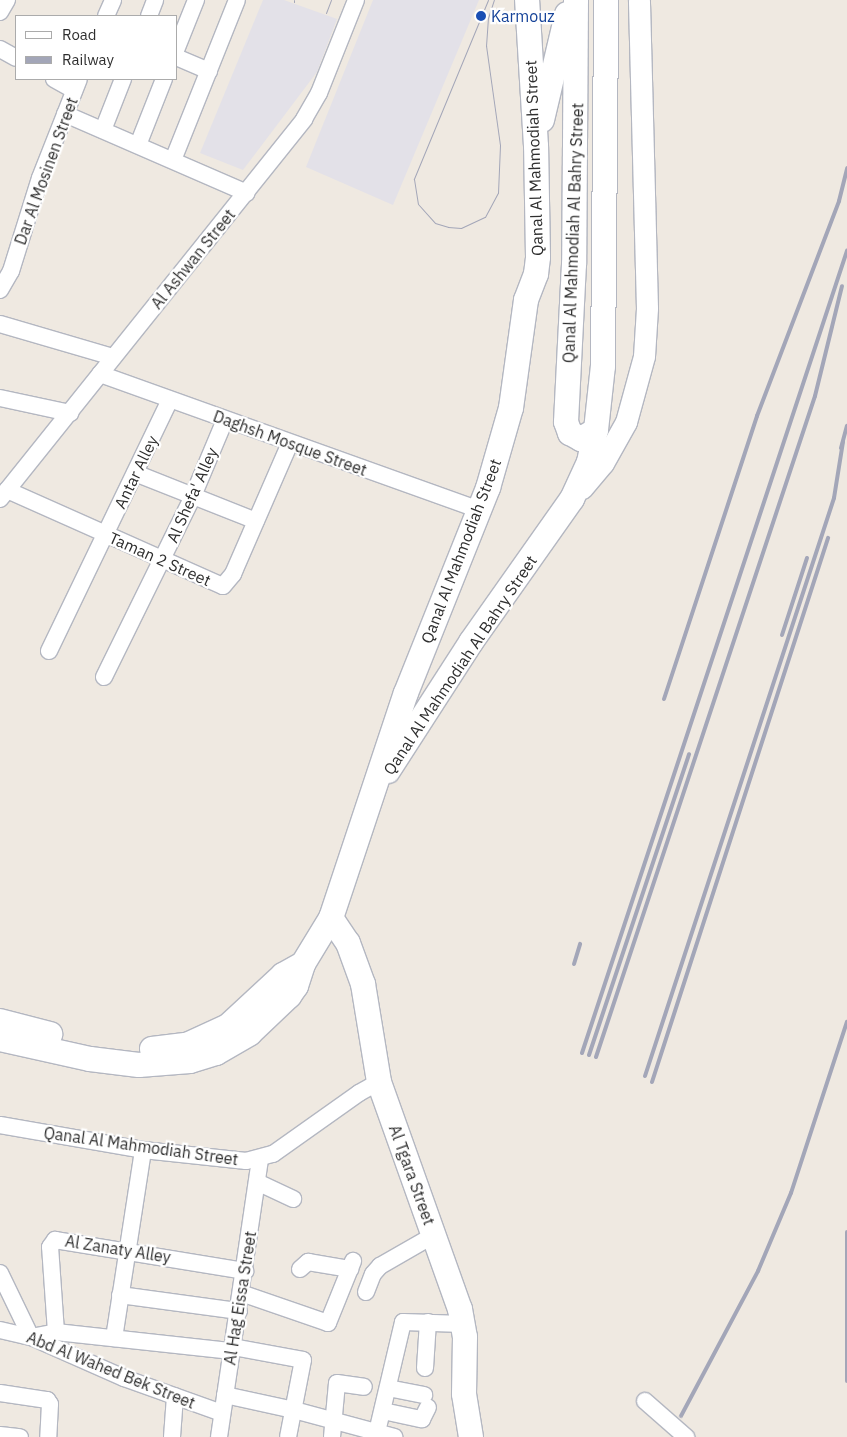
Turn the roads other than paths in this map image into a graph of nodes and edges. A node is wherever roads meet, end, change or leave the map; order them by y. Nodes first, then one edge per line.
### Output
1 (113, 0) edge
2 (155, 0) edge
3 (196, 0) edge
4 (237, 0) edge
5 (356, 0) edge
6 (527, 0) edge
7 (570, 0) edge
8 (576, 0) edge
9 (606, 0) edge
10 (639, 0) edge
11 (106, 15) edge
12 (149, 15) edge
13 (178, 45) edge
14 (0, 49) edge
15 (15, 57) edge
16 (178, 59) edge
17 (208, 71) junction
18 (59, 80) edge
19 (123, 80) edge
20 (164, 80) edge
21 (77, 84) edge
22 (65, 114) junction
23 (102, 130) junction
24 (138, 145) junction
25 (536, 146) junction
26 (173, 160) junction
27 (247, 192) junction
28 (0, 290) edge
29 (0, 324) edge
30 (113, 357) junction
31 (100, 374) junction
32 (0, 398) edge
33 (170, 400) junction
34 (70, 413) junction
35 (225, 420) junction
36 (596, 430) junction
37 (290, 443) junction
38 (135, 473) junction
39 (4, 490) edge
40 (192, 496) junction
41 (572, 499) junction
42 (480, 510) junction
43 (256, 521) junction
44 (105, 535) junction
45 (162, 560) junction
46 (49, 651) dead end
47 (104, 677) dead end
48 (374, 794) junction
49 (331, 918) junction
50 (303, 964) junction
51 (0, 1021) edge
52 (0, 1039) edge
53 (379, 1082) junction
54 (0, 1125) edge
55 (144, 1150) junction
56 (260, 1159) junction
57 (257, 1182) junction
58 (293, 1199) dead end
59 (434, 1235) junction
60 (127, 1250) junction
61 (300, 1269) dead end
62 (245, 1271) junction
63 (0, 1273) edge
64 (366, 1292) dead end
65 (241, 1294) junction
66 (120, 1295) junction
67 (238, 1311) junction
68 (428, 1322) junction
69 (463, 1324) junction
70 (0, 1330) edge
71 (56, 1332) junction
72 (31, 1336) junction
73 (114, 1338) junction
74 (232, 1349) junction
75 (425, 1368) dead end
76 (364, 1387) dead end
77 (388, 1388) junction
78 (0, 1393) edge
79 (175, 1396) junction
80 (225, 1396) junction
81 (645, 1402) dead end
82 (294, 1410) junction
83 (383, 1411) junction
84 (222, 1413) junction
85 (333, 1429) edge
86 (0, 1435) edge
87 (387, 1435) edge
88 (20, 1437) edge
89 (48, 1437) edge
90 (172, 1437) edge
91 (219, 1437) edge
92 (288, 1437) edge
93 (471, 1437) edge
94 (686, 1437) edge

1 - 11 street
2 - 12 street
3 - 13 street
4 - 17 street
5 - 27 street, Al Ashwan Street
6 - 25 main road, Qanal Al Mahmodiah Street
7 - 25 main road
8 - 36 main road, Qanal Al Mahmodiah Al Bahry Street
9 - 36 main road, Qanal Al Mahmodiah Al Bahry Street
10 - 41 street
14 - 15 street
16 - 17 street
17 - 26 street
18 - 21 street
19 - 23 street
20 - 24 street
21 - 22 street, Dar Al Mosinen Street
22 - 23 street
22 - 28 street, Dar Al Mosinen Street
23 - 24 street
24 - 26 street
25 - 42 main road, Qanal Al Mahmodiah Street
26 - 27 street
27 - 30 street, Al Ashwan Street
29 - 30 street
30 - 31 street, Al Ashwan Street
31 - 33 street, Daghsh Mosque Street
31 - 34 street, Al Ashwan Street
32 - 34 street
33 - 35 street, Daghsh Mosque Street
33 - 38 street, Antar Alley
34 - 39 street, Al Ashwan Street
35 - 37 street, Daghsh Mosque Street
35 - 40 street, Al Shefa' Alley
36 - 41 main road, Qanal Al Mahmodiah Al Bahry Street
37 - 42 street, Daghsh Mosque Street
37 - 43 street, Taman 2 Street
38 - 40 street
38 - 44 street, Antar Alley
39 - 44 street, Taman 2 Street
40 - 43 street
40 - 45 street, Al Shefa' Alley
41 - 48 main road, Qanal Al Mahmodiah Al Bahry Street
42 - 48 main road, Qanal Al Mahmodiah Street
43 - 45 street, Taman 2 Street
44 - 45 street, Taman 2 Street
44 - 46 street, Antar Alley
45 - 47 street, Al Shefa' Alley
48 - 49 main road, Qanal Al Mahmodiah Street
49 - 50 main road, Qanal Al Mahmodiah Street
49 - 53 main road, Al Tgara Street
50 - 51 main road
50 - 52 main road, Qanal Al Mahmodiah Street
53 - 56 street, Qanal Al Mahmodiah Street
53 - 59 main road, Al Tgara Street
54 - 55 street, Qanal Al Mahmodiah Street
55 - 56 street, Qanal Al Mahmodiah Street
55 - 60 street
56 - 57 street, Al Hag Eissa Street
57 - 58 street
57 - 62 street, Al Hag Eissa Street
59 - 64 street
59 - 69 main road, Al Tgara Street
60 - 62 street, Al Zanaty Alley
60 - 66 street
60 - 71 street, Al Zanaty Alley
61 - 65 street
62 - 65 street, Al Hag Eissa Street
63 - 72 street
65 - 67 street, Al Hag Eissa Street
66 - 67 street
66 - 73 street
67 - 74 street, Al Hag Eissa Street
68 - 69 street
68 - 75 street
68 - 77 street
69 - 93 main road, Al Tgara Street
70 - 72 street, Abd Al Wahed Bek Street
71 - 72 street
71 - 73 street
72 - 79 street, Abd Al Wahed Bek Street
73 - 74 street
74 - 80 street, Al Hag Eissa Street
74 - 82 street
76 - 85 street
77 - 83 street
77 - 83 street
78 - 89 street
79 - 84 street, Abd Al Wahed Bek Street
79 - 90 street
80 - 82 street
80 - 84 street, Al Hag Eissa Street
81 - 94 street
82 - 85 street
82 - 92 street
83 - 87 street
84 - 91 street, Al Hag Eissa Street
85 - 87 street
86 - 88 street

